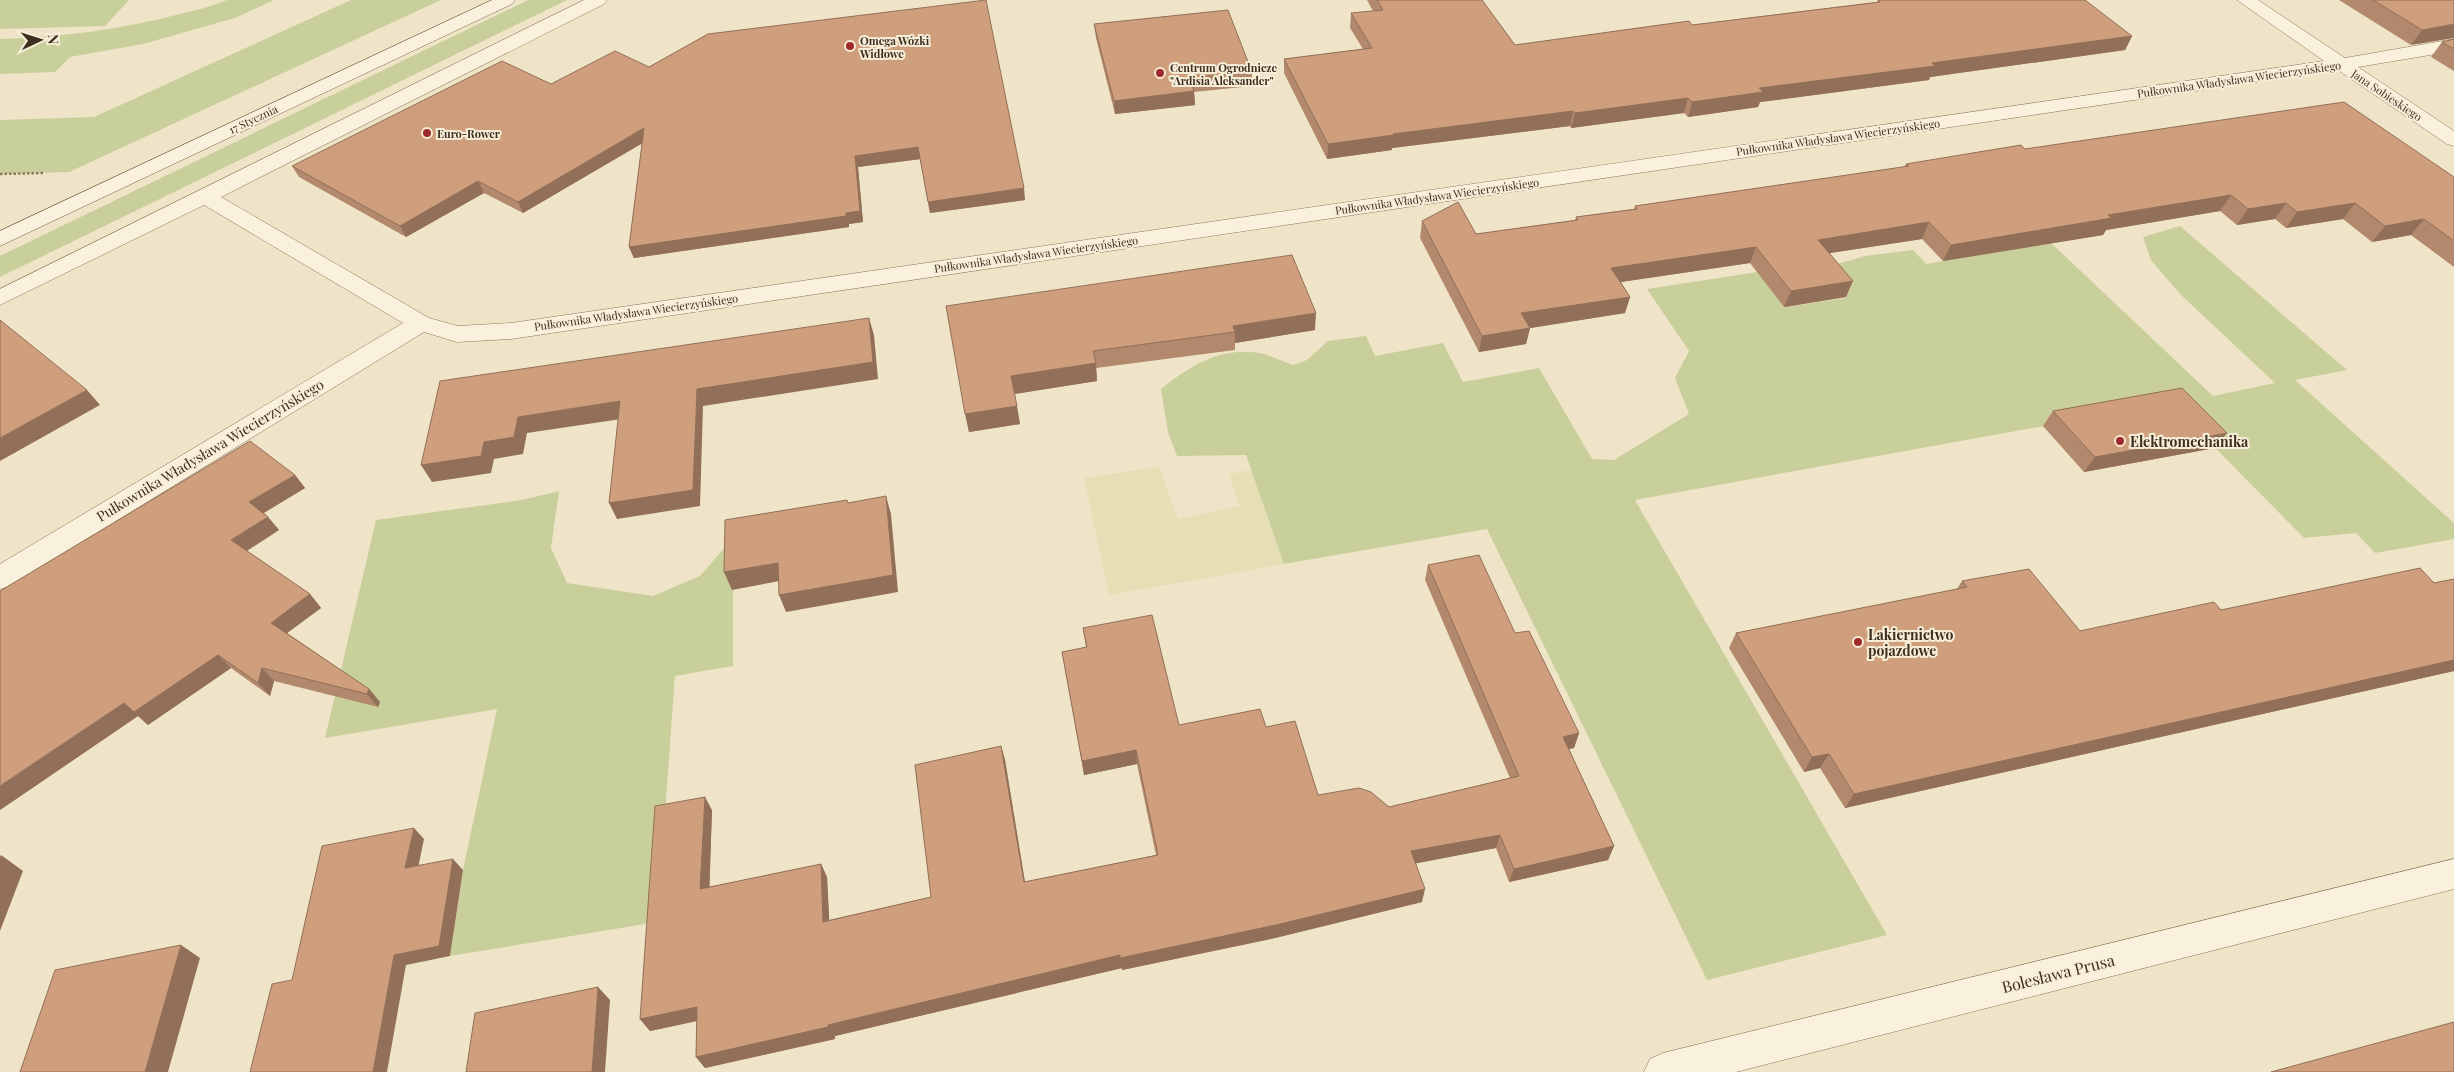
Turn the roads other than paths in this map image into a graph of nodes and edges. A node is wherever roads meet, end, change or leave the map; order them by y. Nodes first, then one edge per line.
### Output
1 (506, 0) edge
2 (598, 0) edge
3 (2246, 0) edge
4 (2454, 45) edge
5 (2342, 64) junction
6 (2454, 140) edge
7 (206, 197) junction
8 (0, 239) edge
9 (0, 298) edge
10 (421, 322) junction
11 (0, 578) edge
12 (2454, 874) edge
13 (1663, 1072) edge

1 - 8 street, 17 Stycznia
2 - 7 street
3 - 5 street, Jana Sobieskiego
4 - 5 street, Pułkownika Władysława Wiecierzyńskiego
5 - 6 street, Jana Sobieskiego
5 - 10 street, Pułkownika Władysława Wiecierzyńskiego
7 - 9 street
7 - 10 street, Pułkownika Władysława Wiecierzyńskiego
10 - 11 street, Pułkownika Władysława Wiecierzyńskiego
12 - 13 street, Bolesława Prusa

